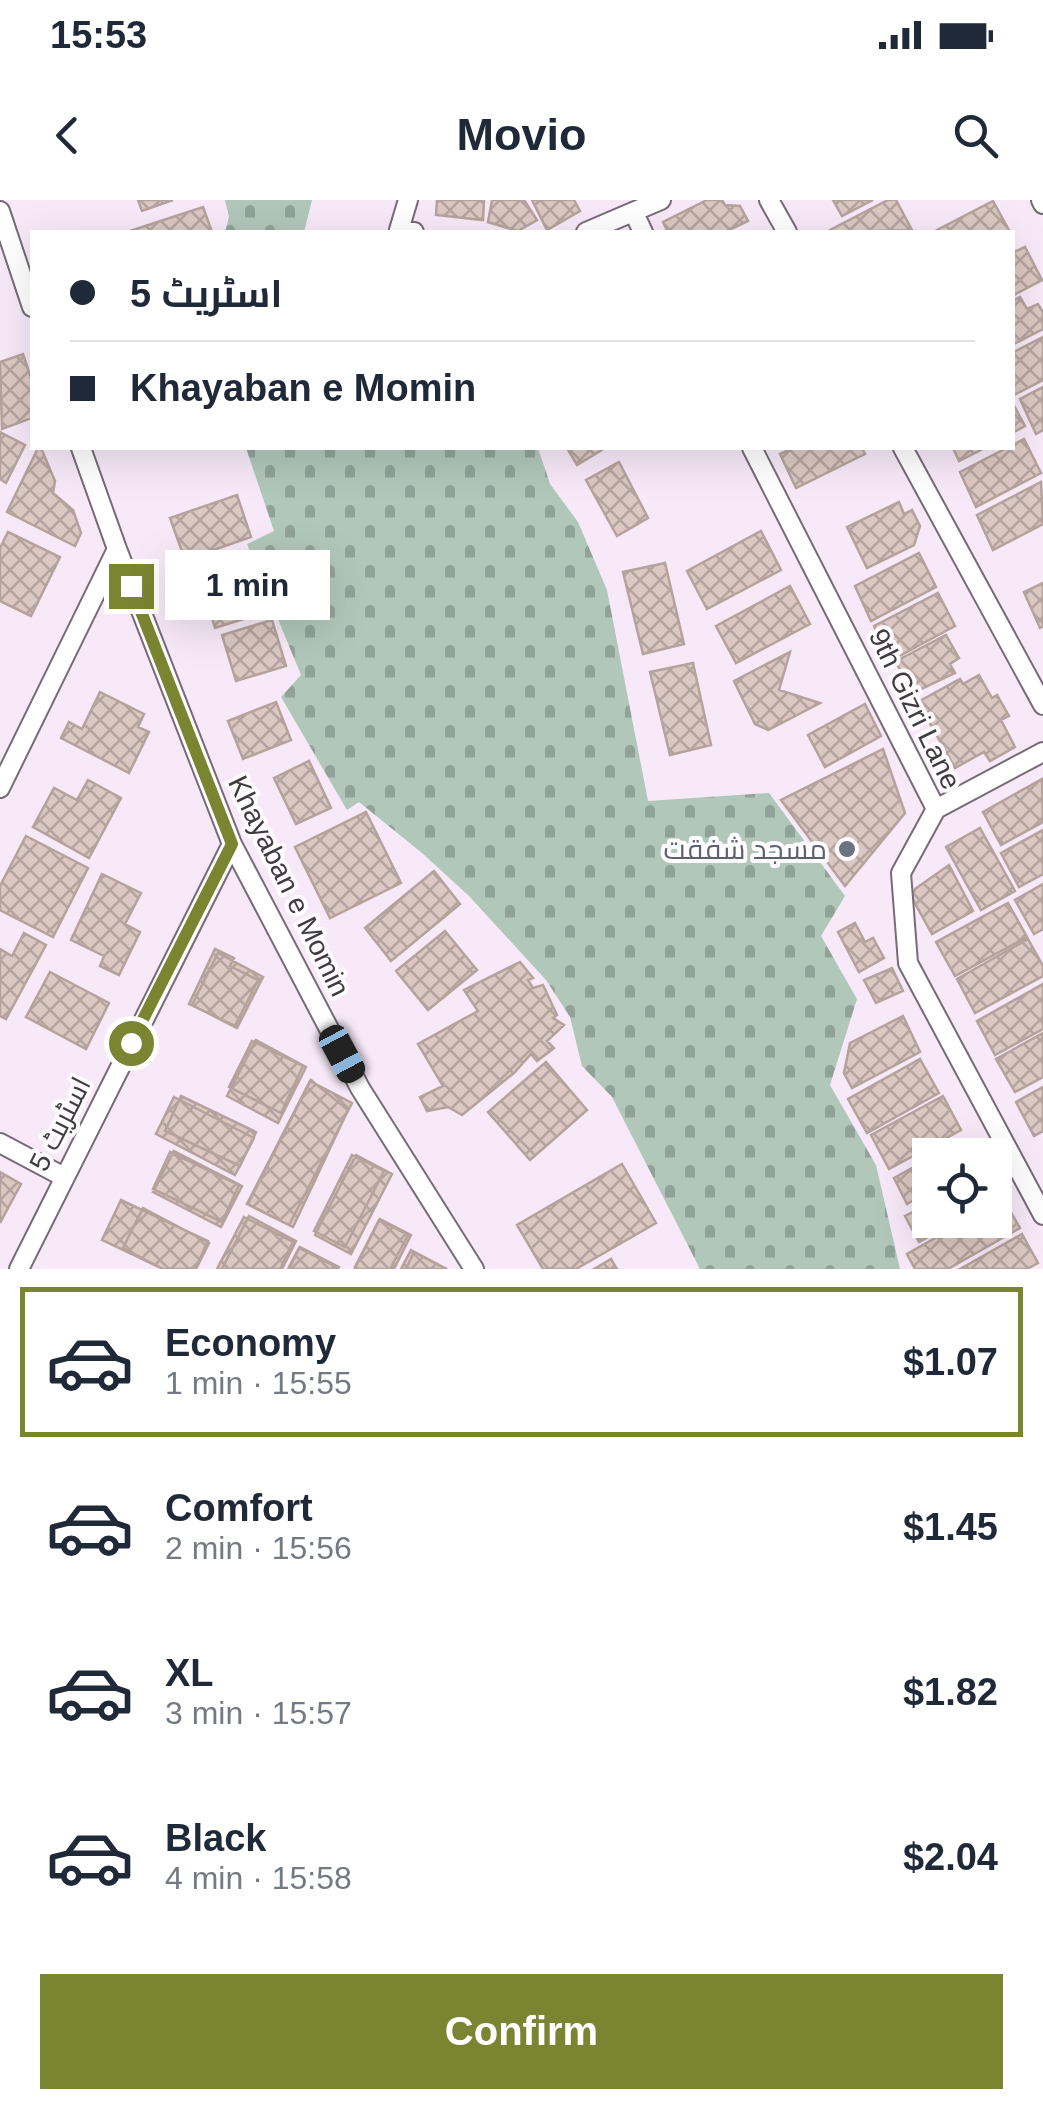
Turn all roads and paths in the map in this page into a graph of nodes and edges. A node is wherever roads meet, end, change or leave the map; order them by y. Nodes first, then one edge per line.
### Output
1 (408, 200) edge
2 (661, 200) edge
3 (769, 200) edge
4 (0, 211) edge
5 (634, 213) junction
6 (399, 230) edge
7 (591, 230) edge
8 (643, 230) edge
9 (785, 230) edge
10 (4, 243) edge
11 (30, 302) edge
12 (82, 450) edge
13 (753, 450) edge
14 (904, 450) edge
15 (116, 549) junction
16 (1043, 705) edge
17 (1043, 752) edge
18 (0, 788) edge
19 (936, 809) junction
20 (232, 844) junction
21 (0, 1143) edge
22 (64, 1176) junction
23 (1043, 1214) edge
24 (19, 1269) edge
25 (474, 1269) edge

1 - 6 street
2 - 5 street
3 - 9 street
4 - 10 street
5 - 7 street
5 - 8 street
10 - 11 street
12 - 15 street, Khayaban e Momin
13 - 19 street, 9th Gizri Lane
14 - 16 street
15 - 18 street
15 - 20 street, Khayaban e Momin
17 - 19 street
19 - 23 street, 9th Gizri Lane
20 - 22 street, اسٹریٹ 5
20 - 25 street, Khayaban e Momin
21 - 22 street
22 - 24 street, اسٹریٹ 5

